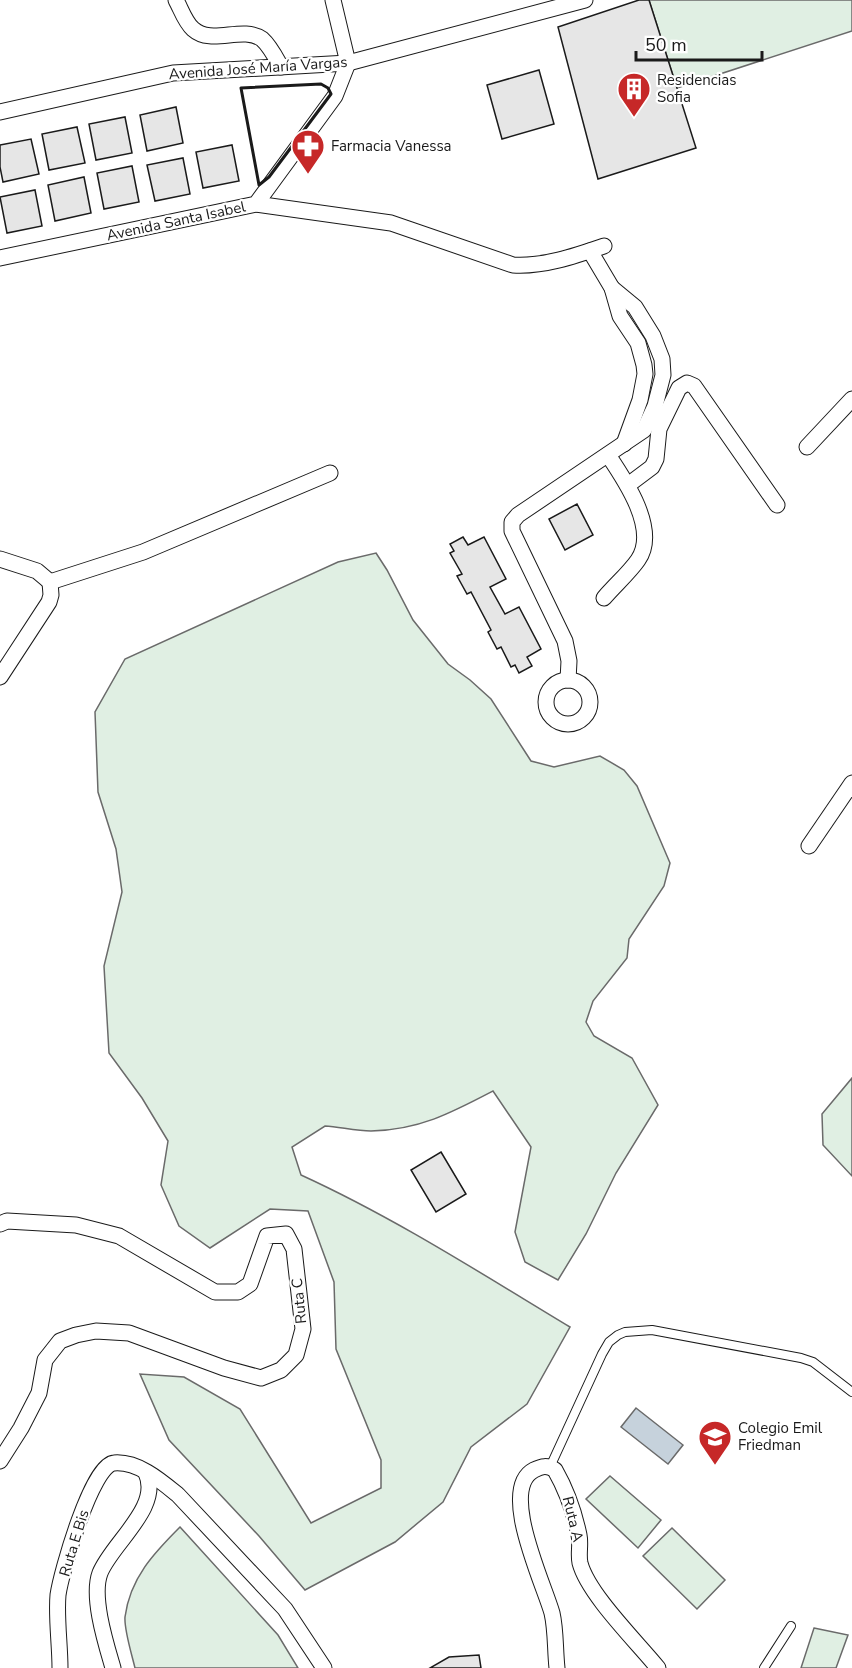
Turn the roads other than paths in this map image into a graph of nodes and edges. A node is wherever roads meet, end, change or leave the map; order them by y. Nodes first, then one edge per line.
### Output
1 (176, 0) edge
2 (333, 0) edge
3 (585, 0) edge
4 (348, 63) junction
5 (281, 67) junction
6 (0, 112) edge
7 (256, 204) junction
8 (0, 258) edge
9 (612, 288) junction
10 (645, 374) junction
11 (663, 375) junction
12 (852, 399) edge
13 (624, 444) junction
14 (807, 447) dead end
15 (608, 455) junction
16 (330, 473) dead end
17 (628, 485) junction
18 (777, 505) dead end
19 (0, 559) edge
20 (50, 582) junction
21 (604, 597) dead end
22 (0, 677) edge
23 (568, 680) dead end
24 (852, 783) edge
25 (809, 846) dead end
26 (0, 1224) edge
27 (852, 1392) edge
28 (0, 1461) edge
29 (550, 1467) junction
30 (146, 1473) junction
31 (791, 1626) dead end
32 (60, 1668) edge
33 (113, 1668) edge
34 (324, 1668) edge
35 (557, 1668) edge
36 (658, 1668) edge
37 (764, 1668) edge

1 - 5 street
2 - 4 street
3 - 4 street, Avenida José María Vargas
4 - 5 street, Avenida José María Vargas
4 - 7 street, Avenida Santa Isabel
5 - 6 street, Avenida José María Vargas
7 - 8 street, Avenida Santa Isabel
7 - 9 street
9 - 10 street
9 - 11 street
10 - 11 street
10 - 13 street
11 - 13 street
12 - 14 street
13 - 15 street
15 - 17 street
15 - 23 street
16 - 20 street
17 - 18 street
17 - 21 street
19 - 20 street
20 - 22 street
24 - 25 street
26 - 28 street, Ruta C
27 - 29 lane
29 - 35 street
29 - 36 street, Ruta A
30 - 32 street, Ruta E Bis
30 - 33 street
30 - 34 street
31 - 37 lane

